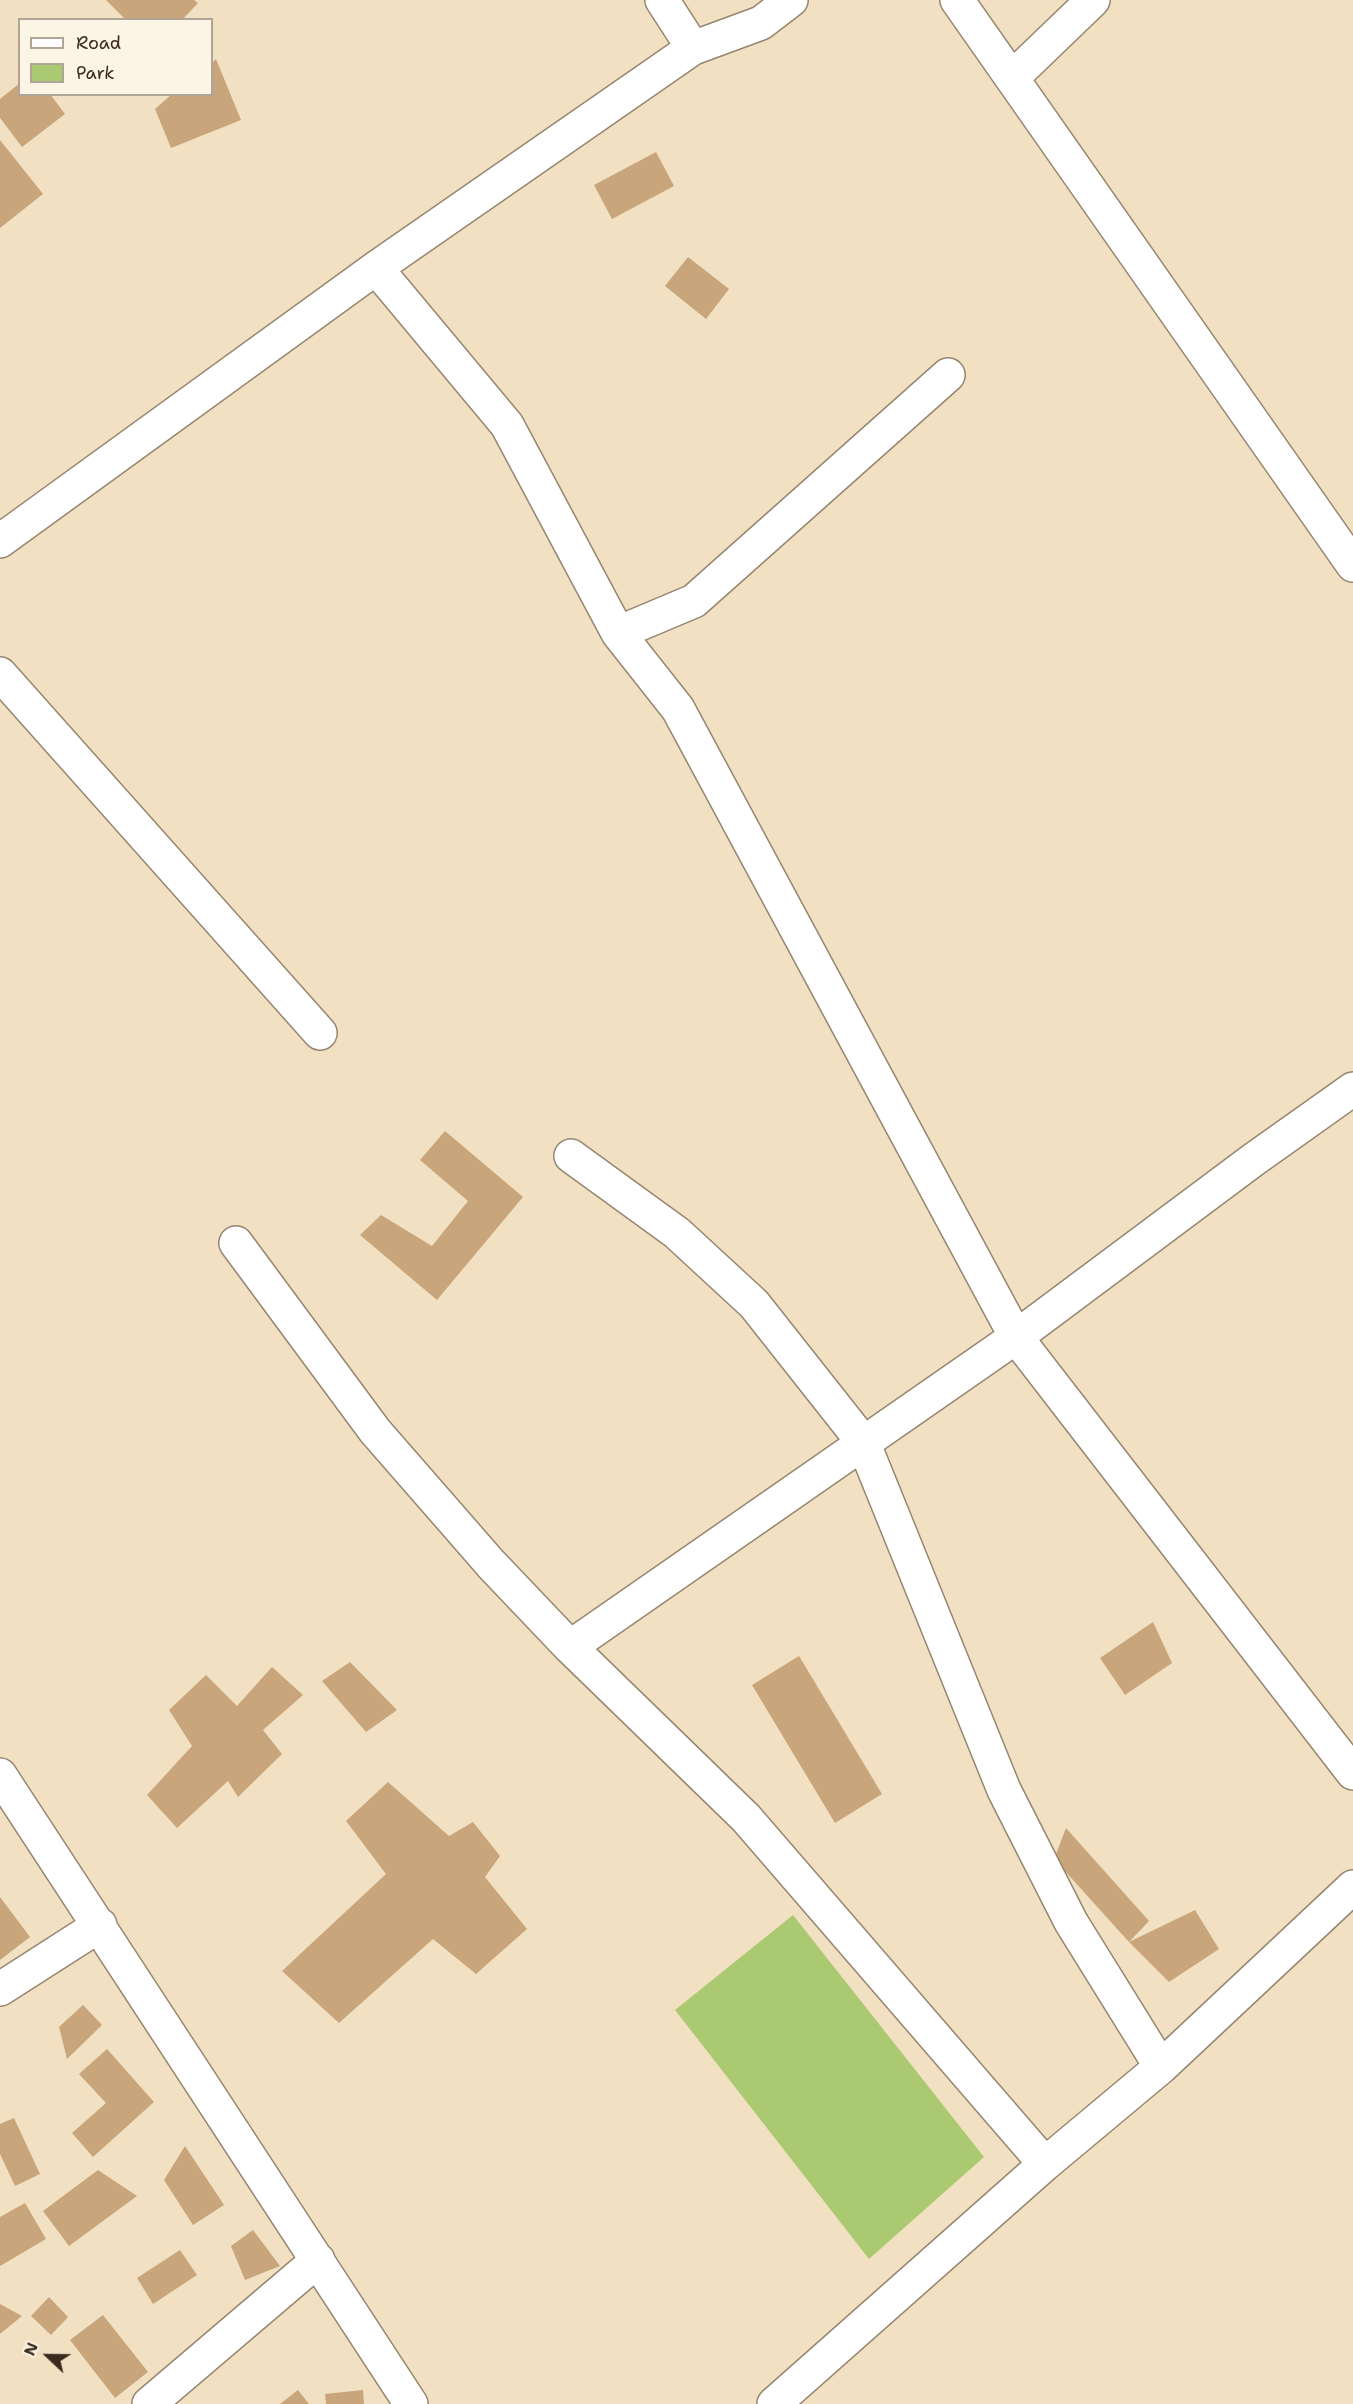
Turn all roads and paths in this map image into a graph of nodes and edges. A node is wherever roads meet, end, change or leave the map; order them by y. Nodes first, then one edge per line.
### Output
1 (662, 0) edge
2 (791, 0) edge
3 (957, 0) edge
4 (1092, 0) edge
5 (693, 48) junction
6 (1012, 78) junction
7 (376, 268) junction
8 (948, 375) dead end
9 (0, 541) edge
10 (1353, 565) edge
11 (618, 633) junction
12 (0, 674) edge
13 (320, 1033) dead end
14 (1353, 1089) edge
15 (571, 1156) dead end
16 (236, 1243) dead end
17 (1016, 1337) junction
18 (863, 1442) junction
19 (570, 1647) junction
20 (1353, 1773) edge
21 (0, 1775) edge
22 (1353, 1887) edge
23 (100, 1926) junction
24 (0, 1989) edge
25 (1161, 2067) junction
26 (1045, 2164) junction
27 (318, 2260) junction
28 (149, 2404) edge
29 (411, 2404) edge
30 (774, 2404) edge

1 - 5 street
2 - 5 street
3 - 6 street
4 - 6 street
5 - 7 street
6 - 10 street
7 - 9 street
7 - 11 street
8 - 11 street
11 - 17 street
12 - 13 street
14 - 17 street
15 - 18 street
16 - 19 street
17 - 18 street
17 - 20 street
18 - 19 street
18 - 25 street
19 - 26 street
21 - 23 street
22 - 25 street
23 - 24 street
23 - 27 street
25 - 26 street
26 - 30 street
27 - 28 street
27 - 29 street

